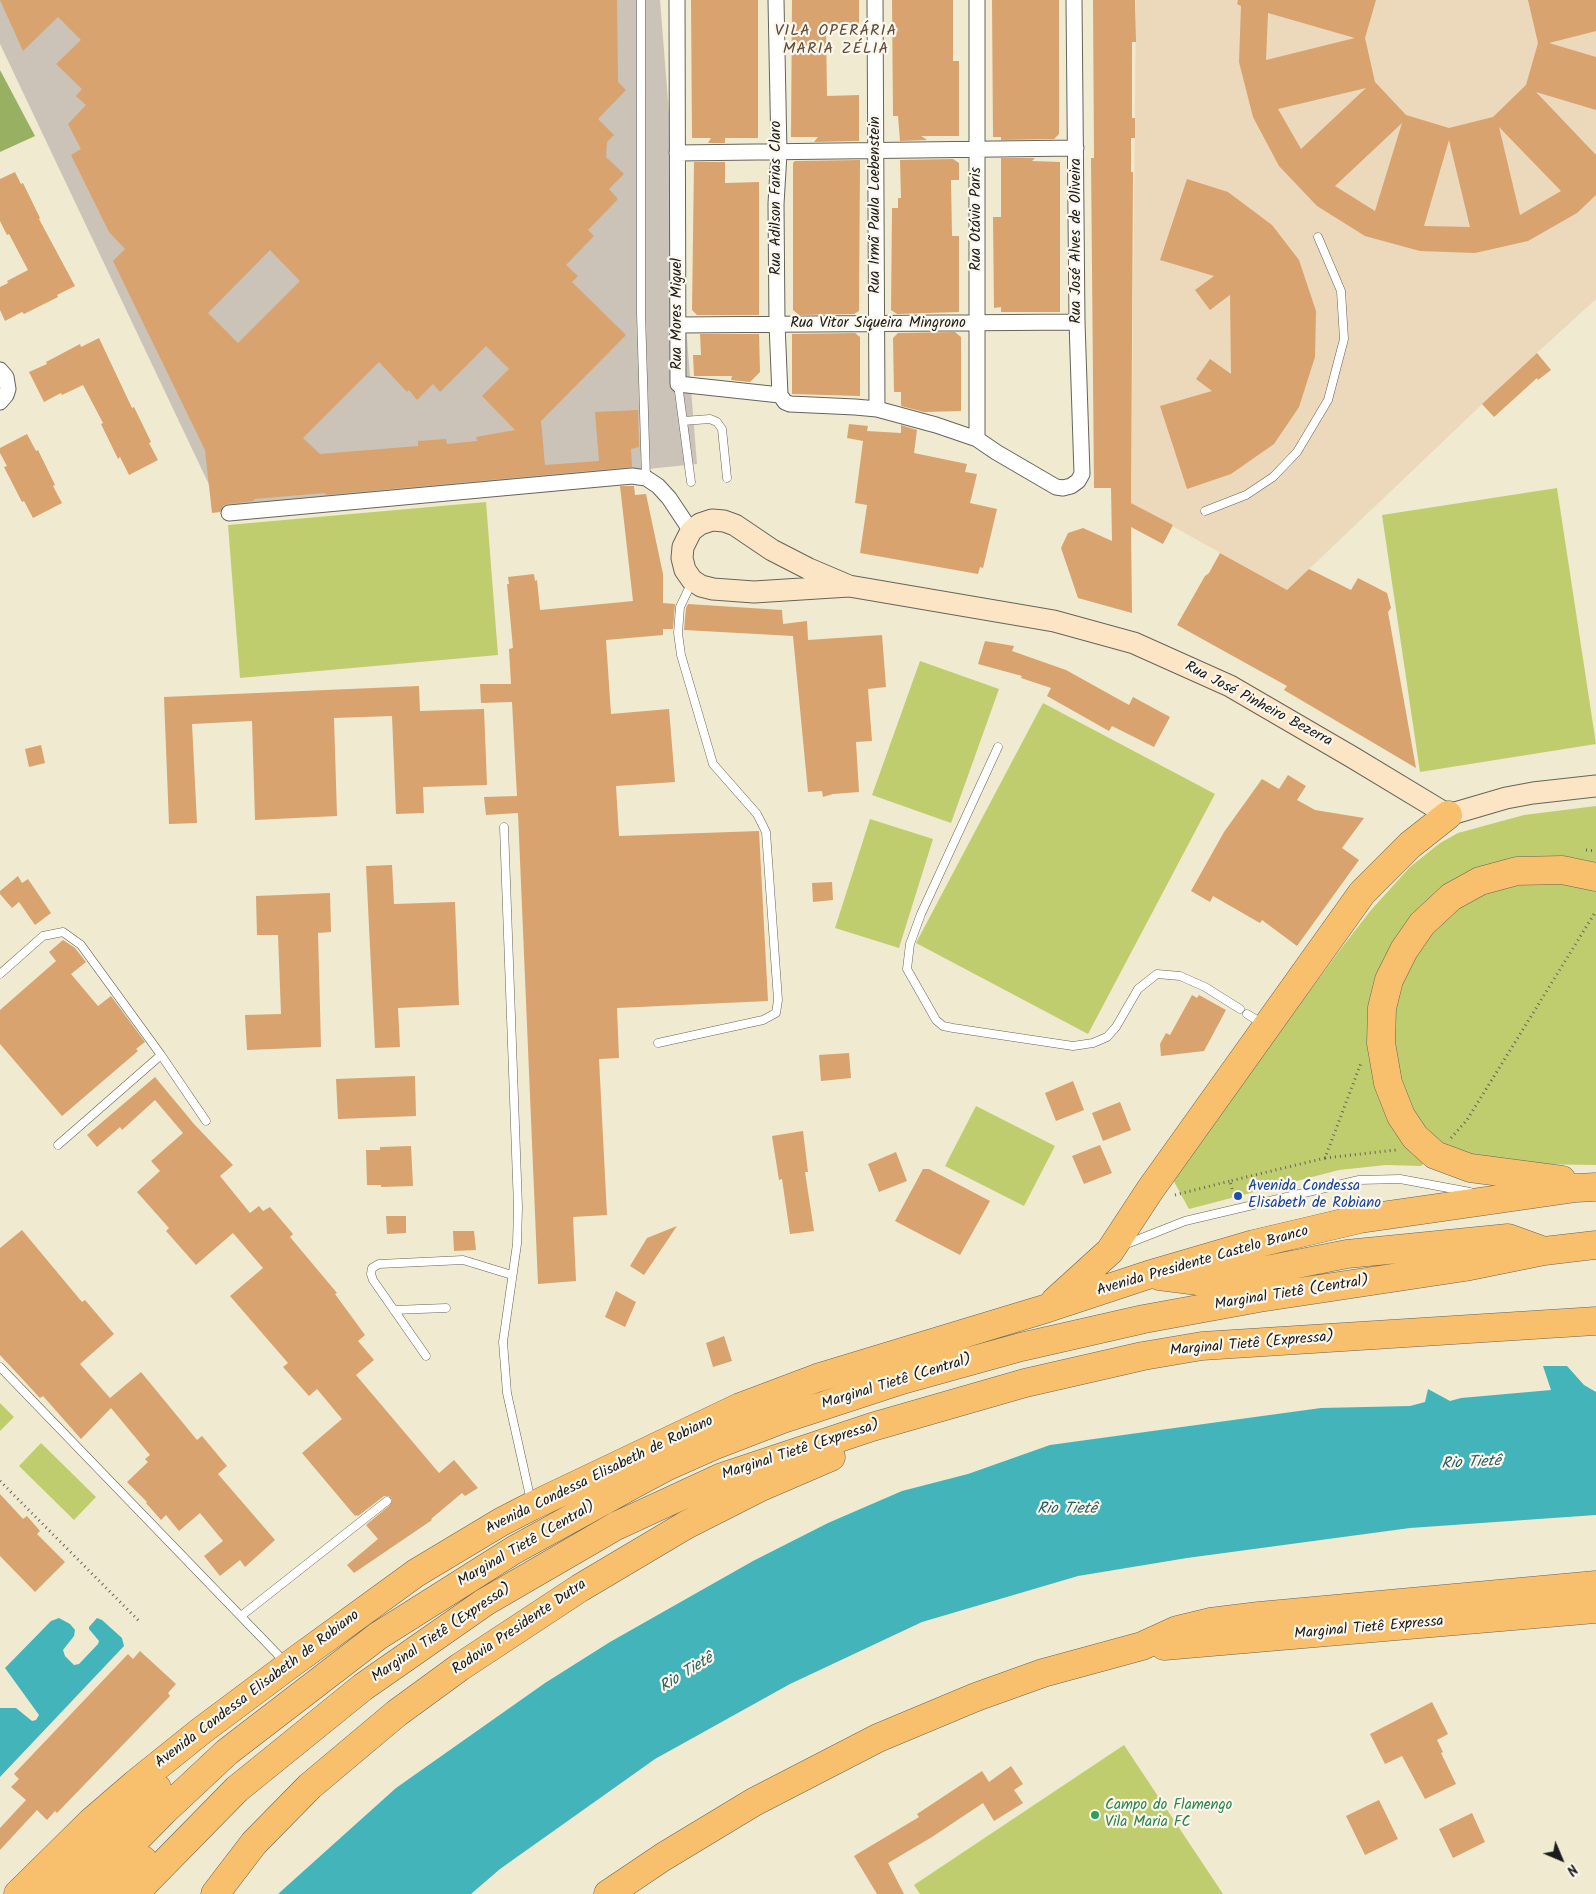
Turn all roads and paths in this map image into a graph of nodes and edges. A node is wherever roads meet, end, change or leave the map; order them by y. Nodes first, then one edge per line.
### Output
1 (641, 0) edge
2 (677, 0) edge
3 (776, 0) edge
4 (875, 0) edge
5 (977, 0) edge
6 (1074, 0) edge
7 (976, 148) junction
8 (1076, 148) junction
9 (876, 151) junction
10 (677, 153) junction
11 (778, 153) junction
12 (1318, 237) dead end
13 (1077, 322) junction
14 (977, 323) junction
15 (777, 324) junction
16 (876, 324) junction
17 (678, 325) junction
18 (0, 370) edge
19 (678, 384) junction
20 (780, 395) junction
21 (0, 402) edge
22 (877, 409) junction
23 (683, 421) junction
24 (976, 439) junction
25 (646, 478) junction
26 (727, 478) dead end
27 (691, 482) dead end
28 (1078, 482) joint
29 (1205, 511) dead end
30 (229, 514) dead end
31 (691, 531) junction
32 (692, 580) junction
33 (848, 586) junction
34 (998, 747) dead end
35 (1596, 786) edge
36 (1448, 815) junction
37 (504, 827) dead end
38 (1596, 877) edge
39 (1596, 911) edge
40 (0, 974) edge
41 (1251, 1016) junction
42 (658, 1042) dead end
43 (161, 1055) junction
44 (206, 1121) dead end
45 (1423, 1143) junction
46 (58, 1144) dead end
47 (1325, 1158) dead end
48 (1230, 1181) dead end
49 (1586, 1187) edge
50 (1171, 1196) dead end
51 (1501, 1199) junction
52 (1596, 1245) edge
53 (1110, 1251) junction
54 (1544, 1251) junction
55 (512, 1275) junction
56 (1148, 1275) junction
57 (446, 1308) dead end
58 (1048, 1308) junction
59 (394, 1310) junction
60 (1596, 1320) edge
61 (426, 1356) dead end
62 (0, 1367) edge
63 (872, 1427) junction
64 (0, 1481) edge
65 (387, 1501) dead end
66 (532, 1506) junction
67 (1596, 1585) edge
68 (1596, 1610) edge
69 (241, 1616) junction
70 (140, 1622) dead end
71 (1142, 1646) junction
72 (288, 1666) junction
73 (272, 1716) junction
74 (201, 1731) junction
75 (18, 1894) edge
76 (52, 1894) edge
77 (82, 1894) edge
78 (109, 1894) edge
79 (134, 1894) edge
80 (215, 1894) edge
81 (608, 1894) edge

1 - 25 lane
2 - 10 street, Rua Mores Miguel
3 - 11 street, Rua Adilson Farias Claro
4 - 9 street, Rua Irmã Paula Loebenstein
5 - 7 street, Rua Otávio Paris
6 - 8 street, Rua José Alves de Oliveira
7 - 8 street
7 - 9 street
7 - 14 street, Rua Otávio Paris
8 - 13 street, Rua José Alves de Oliveira
9 - 11 street
9 - 16 street, Rua Irmã Paula Loebenstein
10 - 11 street
10 - 17 street, Rua Mores Miguel
11 - 15 street, Rua Adilson Farias Claro
12 - 29 lane
13 - 14 street, Rua Vitor Siqueira Mingrono
13 - 28 street, Rua José Alves de Oliveira
14 - 16 street, Rua Vitor Siqueira Mingrono
14 - 24 street, Rua Otávio Paris
15 - 16 street, Rua Vitor Siqueira Mingrono
15 - 17 street, Rua Vitor Siqueira Mingrono
15 - 20 street, Rua Adilson Farias Claro
16 - 22 street, Rua Irmã Paula Loebenstein
17 - 19 street, Rua Mores Miguel
18 - 21 street
19 - 20 street, Rua Mores Miguel
19 - 23 lane
20 - 22 street, Rua Mores Miguel
22 - 24 street, Rua Mores Miguel
23 - 26 lane
23 - 27 lane
24 - 28 street, Rua Mores Miguel
25 - 30 street
25 - 31 street
31 - 32 street
31 - 33 street, Rua José Pinheiro Bezerra
32 - 33 street, Rua José Pinheiro Bezerra
32 - 42 lane
33 - 36 street, Rua José Pinheiro Bezerra
34 - 41 lane
35 - 36 street
36 - 41 highway
37 - 55 lane
38 - 45 highway
39 - 45 path
40 - 43 lane
41 - 53 highway
43 - 44 lane
43 - 46 lane
45 - 47 path
45 - 49 highway
48 - 50 path
49 - 51 highway, Avenida Presidente Castelo Branco
51 - 53 lane
51 - 56 highway, Avenida Presidente Castelo Branco
52 - 54 highway, Marginal Tietê (Central)
53 - 58 highway
54 - 56 highway
54 - 73 highway, Marginal Tietê (Central)
55 - 59 lane
55 - 66 lane
56 - 58 highway, Avenida Presidente Castelo Branco
57 - 59 lane
58 - 66 highway, Avenida Condessa Elisabeth de Robiano
59 - 61 lane
60 - 63 highway, Marginal Tietê (Expressa)
62 - 69 lane
63 - 79 highway, Marginal Tietê (Expressa)
63 - 80 highway, Rodovia Presidente Dutra
64 - 70 path
65 - 69 lane
66 - 72 highway, Avenida Condessa Elisabeth de Robiano
67 - 71 highway
68 - 71 highway, Marginal Tietê Expressa
69 - 72 lane
71 - 81 highway
72 - 74 highway, Avenida Condessa Elisabeth de Robiano
73 - 77 highway, Marginal Tietê (Central)
73 - 78 highway
74 - 75 highway, Avenida Condessa Elisabeth de Robiano
74 - 76 highway

